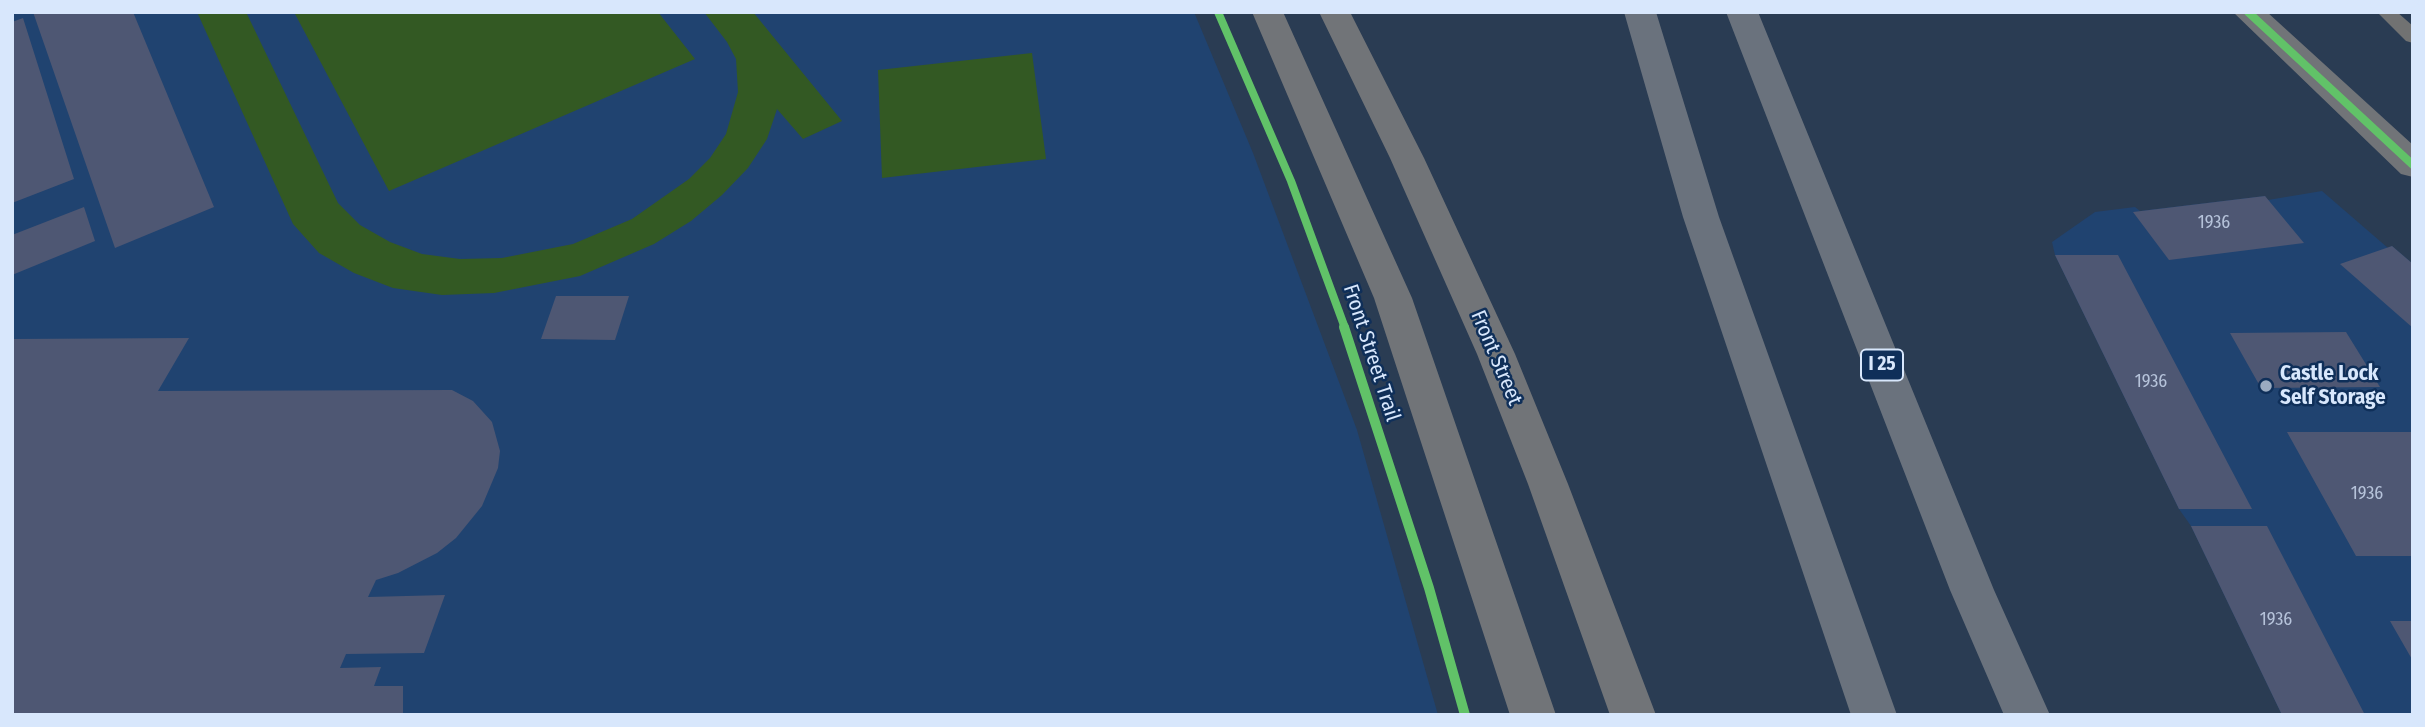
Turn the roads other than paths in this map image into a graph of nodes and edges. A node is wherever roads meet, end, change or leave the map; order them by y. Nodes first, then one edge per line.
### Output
1 (1266, 12) edge
2 (1334, 12) edge
3 (1640, 12) edge
4 (1742, 12) edge
5 (2248, 12) edge
6 (2386, 12) edge
7 (2413, 37) edge
8 (2413, 165) edge
9 (1534, 715) edge
10 (1633, 715) edge
11 (1874, 715) edge
12 (2027, 715) edge

1 - 9 main road
2 - 10 main road, Front Street
3 - 11 highway
4 - 12 highway, I 25
5 - 8 main road
6 - 7 lane

